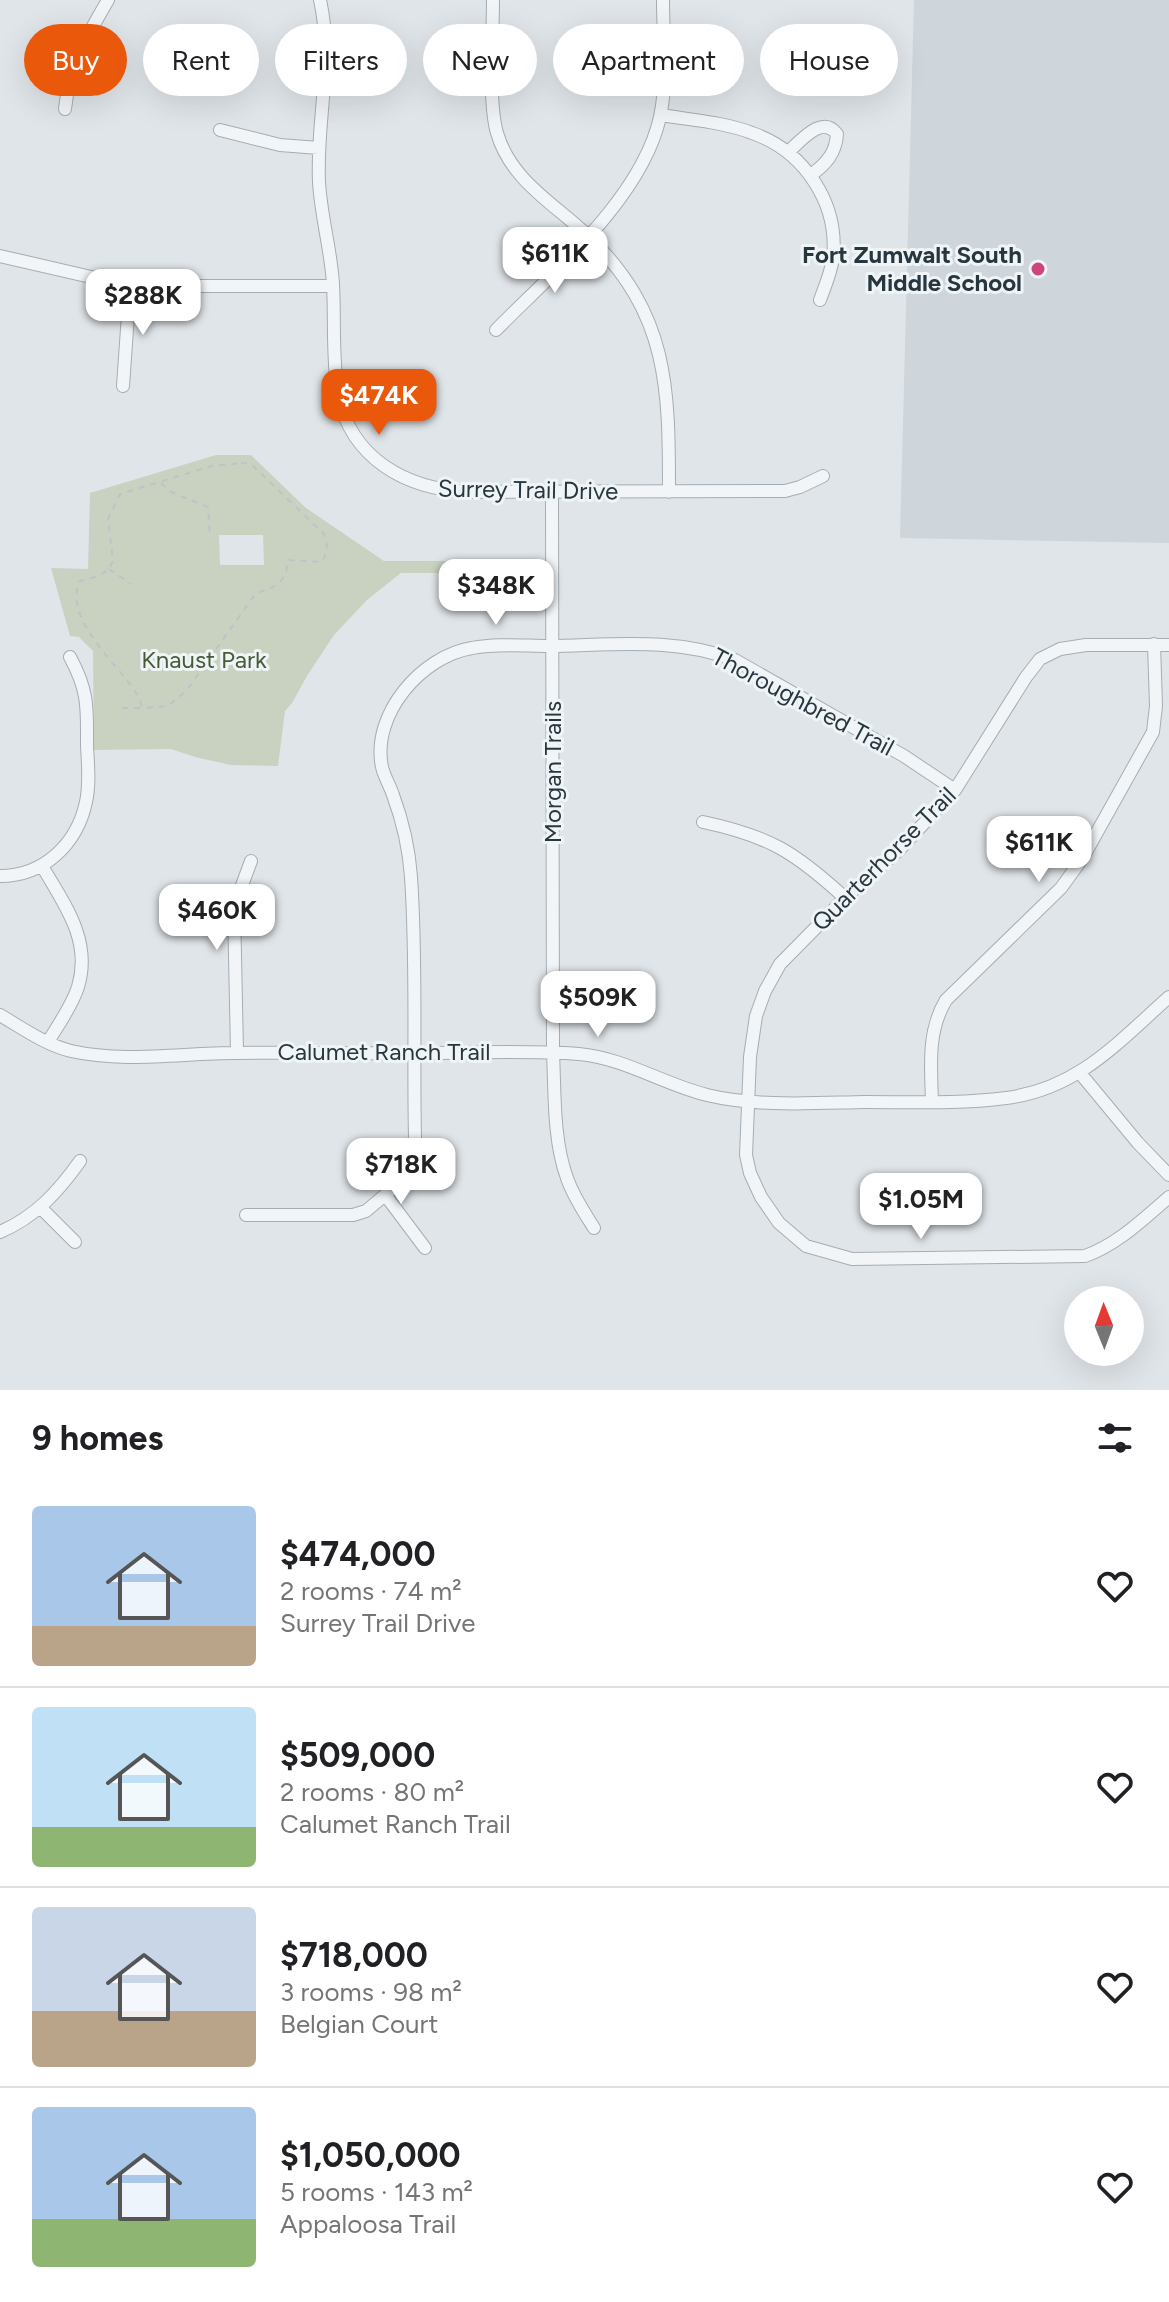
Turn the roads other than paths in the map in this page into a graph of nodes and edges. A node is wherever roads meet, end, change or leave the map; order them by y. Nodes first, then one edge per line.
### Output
1 (108, 0) edge
2 (320, 0) edge
3 (493, 0) edge
4 (663, 0) edge
5 (65, 109) dead end
6 (661, 115) junction
7 (220, 130) dead end
8 (319, 148) junction
9 (788, 152) junction
10 (811, 175) junction
11 (588, 235) junction
12 (0, 256) edge
13 (130, 286) junction
14 (333, 286) junction
15 (820, 300) dead end
16 (496, 330) dead end
17 (123, 386) dead end
18 (823, 476) dead end
19 (552, 492) junction
20 (669, 492) junction
21 (1154, 644) junction
22 (1169, 645) edge
23 (552, 646) junction
24 (70, 657) dead end
25 (955, 790) junction
26 (703, 822) dead end
27 (251, 861) dead end
28 (42, 866) junction
29 (0, 876) edge
30 (845, 898) junction
31 (1169, 997) edge
32 (0, 1015) edge
33 (48, 1042) junction
34 (237, 1052) junction
35 (413, 1053) junction
36 (553, 1053) junction
37 (1080, 1073) junction
38 (748, 1101) junction
39 (932, 1102) junction
40 (80, 1161) dead end
41 (1169, 1175) edge
42 (386, 1196) junction
43 (1169, 1197) edge
44 (41, 1208) junction
45 (246, 1215) dead end
46 (594, 1228) dead end
47 (0, 1232) edge
48 (75, 1242) dead end
49 (425, 1248) dead end

1 - 5 street
2 - 8 street, Surrey Trail Drive
3 - 11 street
4 - 6 street
6 - 9 street
6 - 11 street
7 - 8 street
8 - 14 street, Surrey Trail Drive
9 - 10 street
9 - 10 street
10 - 15 street
11 - 16 street
11 - 20 street
12 - 13 street
13 - 14 street
13 - 17 street
14 - 19 street, Surrey Trail Drive
18 - 20 street, Surrey Trail Drive
19 - 20 street, Surrey Trail Drive
19 - 23 street, Morgan Trails
21 - 22 street, Quarterhorse Trail
21 - 25 street, Quarterhorse Trail
21 - 39 street
23 - 25 street, Thoroughbred Trail
23 - 35 street, Thoroughbred Trail
23 - 36 street, Morgan Trails
24 - 28 street
25 - 30 street, Quarterhorse Trail
26 - 30 street
27 - 34 street
28 - 29 street
28 - 33 street
30 - 38 street, Quarterhorse Trail
31 - 37 street, Calumet Ranch Trail
32 - 33 street, Calumet Ranch Trail
33 - 34 street, Calumet Ranch Trail
34 - 35 street, Calumet Ranch Trail
35 - 36 street, Calumet Ranch Trail
35 - 42 street, Thoroughbred Trail
36 - 38 street, Calumet Ranch Trail
36 - 46 street, Morgan Trails
37 - 39 street, Calumet Ranch Trail
37 - 41 street
38 - 39 street, Calumet Ranch Trail
38 - 43 street, Quarterhorse Trail
40 - 44 street
42 - 45 street
42 - 49 street
44 - 47 street
44 - 48 street

